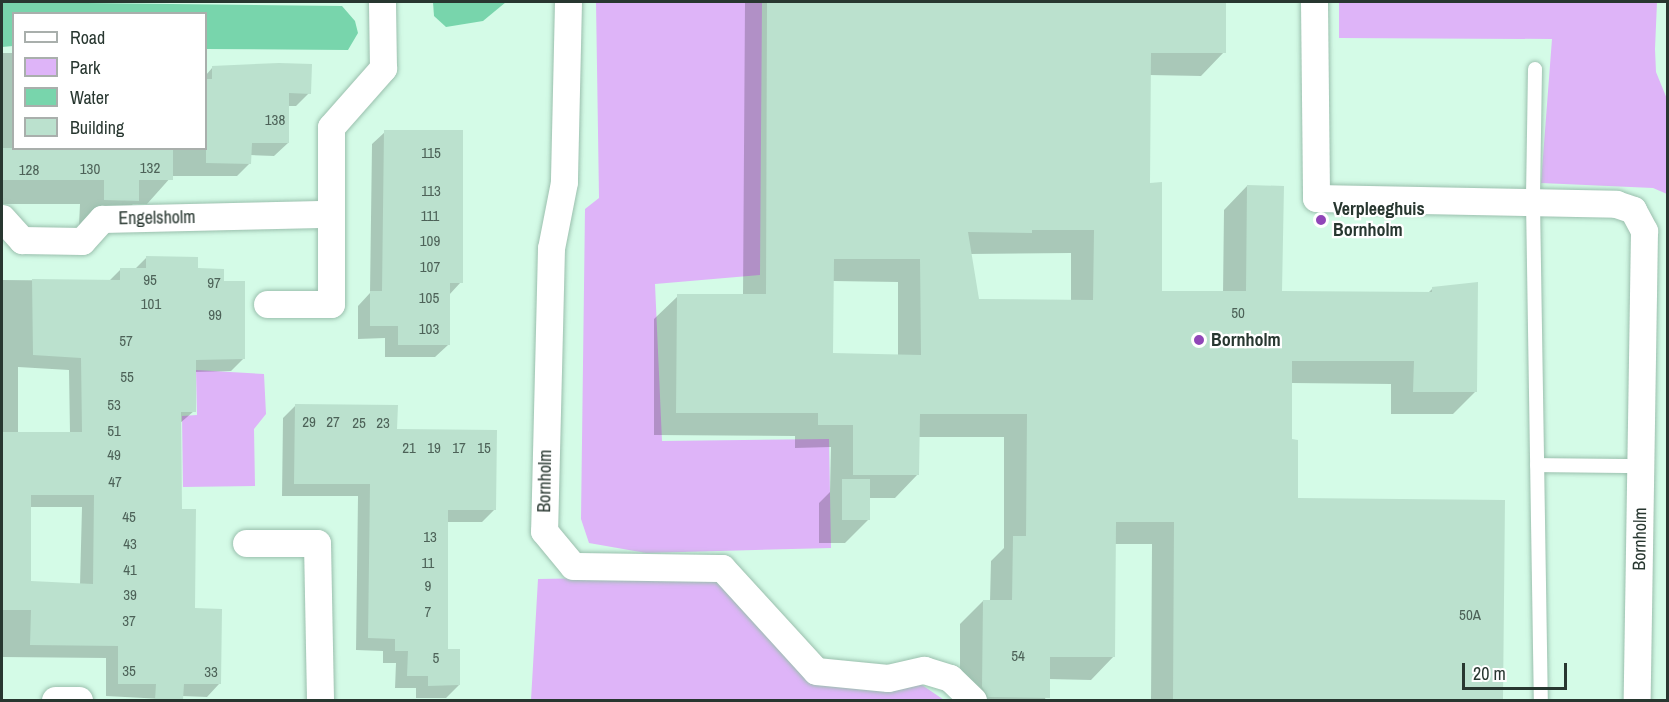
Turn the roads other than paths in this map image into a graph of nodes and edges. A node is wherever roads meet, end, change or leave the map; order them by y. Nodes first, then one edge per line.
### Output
1 (382, 2) edge
2 (568, 2) edge
3 (1314, 2) edge
4 (1535, 69) dead end
5 (1533, 202) junction
6 (331, 214) junction
7 (2, 218) edge
8 (267, 304) dead end
9 (1537, 465) junction
10 (1641, 466) junction
11 (246, 543) dead end
12 (55, 700) edge
13 (79, 700) edge
14 (320, 700) edge
15 (973, 700) edge
16 (1541, 700) edge
17 (1637, 700) edge

1 - 6 street
2 - 15 street, Bornholm
3 - 5 street, Bornholm
4 - 5 lane
5 - 9 lane
5 - 10 street, Bornholm
6 - 7 street, Engelsholm
6 - 8 street
9 - 10 lane
9 - 16 lane
10 - 17 street, Bornholm
11 - 14 street
12 - 13 street

